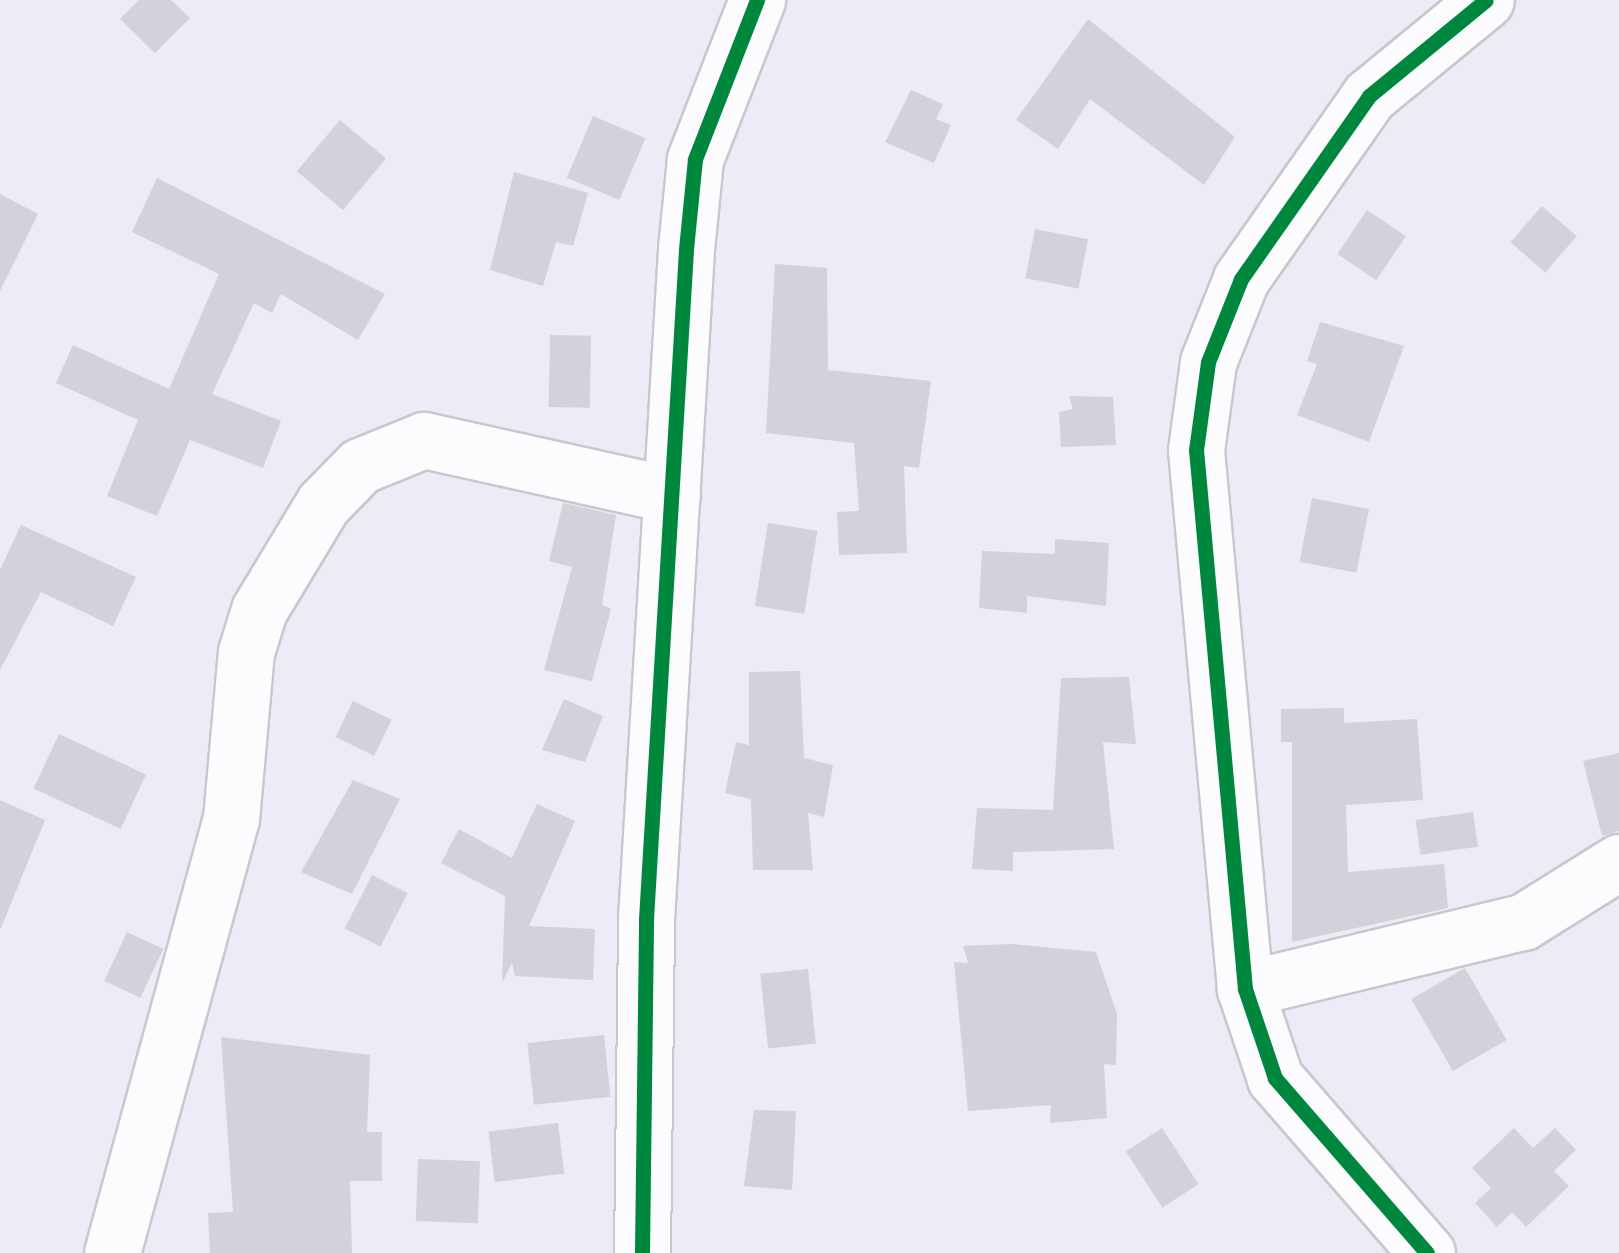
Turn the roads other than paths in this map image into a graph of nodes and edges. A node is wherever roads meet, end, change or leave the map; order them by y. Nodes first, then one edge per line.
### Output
1 (758, 0) edge
2 (1486, 0) edge
3 (672, 494) junction
4 (1619, 862) edge
5 (1245, 989) junction
6 (112, 1253) edge
7 (642, 1253) edge
8 (1427, 1253) edge

1 - 3 street
2 - 5 street
3 - 6 street
3 - 7 street
4 - 5 street
5 - 8 street

